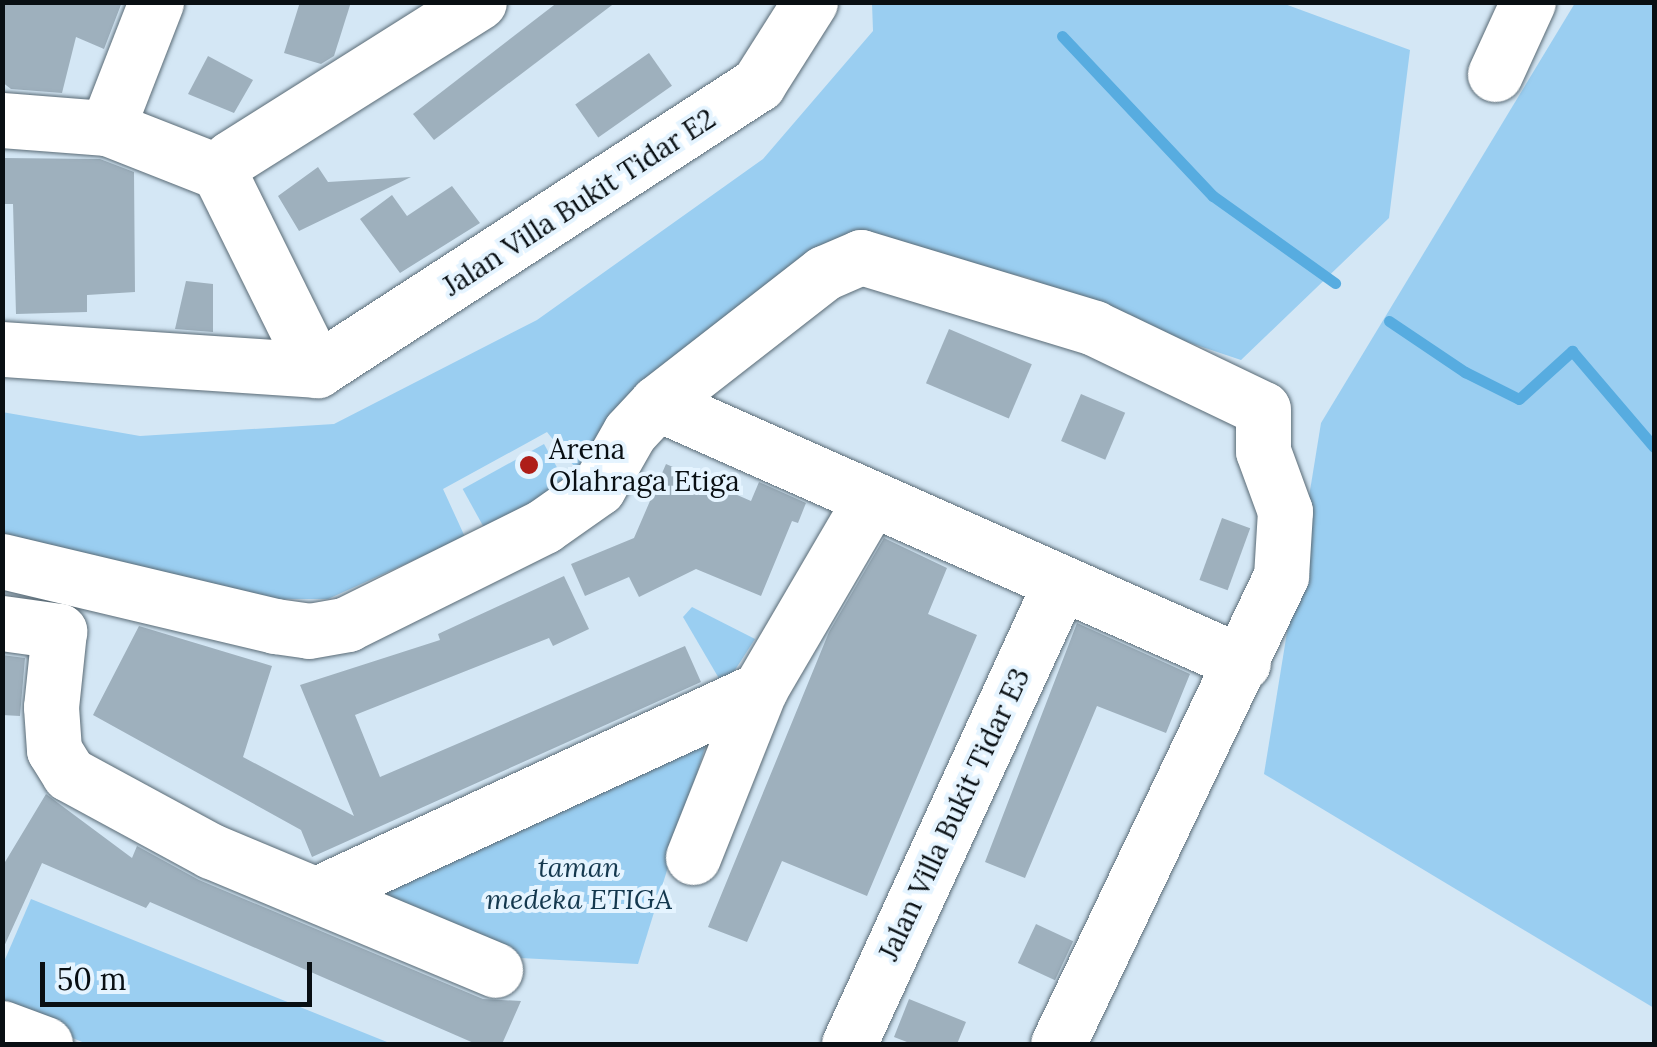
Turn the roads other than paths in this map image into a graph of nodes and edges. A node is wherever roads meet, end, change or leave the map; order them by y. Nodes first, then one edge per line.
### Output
1 (156, 2) edge
2 (406, 2) edge
3 (478, 2) edge
4 (810, 2) edge
5 (1528, 2) edge
6 (391, 58) junction
7 (1495, 74) dead end
8 (2, 120) edge
9 (107, 128) junction
10 (219, 172) junction
11 (2, 349) edge
12 (317, 370) junction
13 (657, 402) junction
14 (870, 501) junction
15 (2, 561) edge
16 (101, 584) junction
17 (1060, 584) junction
18 (2, 623) edge
19 (59, 631) junction
20 (1243, 663) junction
21 (760, 689) junction
22 (693, 857) dead end
23 (321, 892) junction
24 (496, 970) dead end
25 (2, 1028) edge
26 (45, 1044) edge
27 (849, 1044) edge
28 (1058, 1044) edge

1 - 9 street
2 - 6 street
3 - 6 street
4 - 12 street, Jalan Villa Bukit Tidar E2
5 - 7 street
6 - 10 street
8 - 9 street
9 - 10 street
10 - 12 street
11 - 12 street
13 - 14 street
13 - 16 street
13 - 20 street
14 - 17 street
14 - 21 street
15 - 16 street
16 - 19 street
17 - 20 street
17 - 27 street, Jalan Villa Bukit Tidar E3
18 - 19 street
19 - 23 street
20 - 28 street
21 - 22 street
21 - 23 street
23 - 24 street
25 - 26 street

